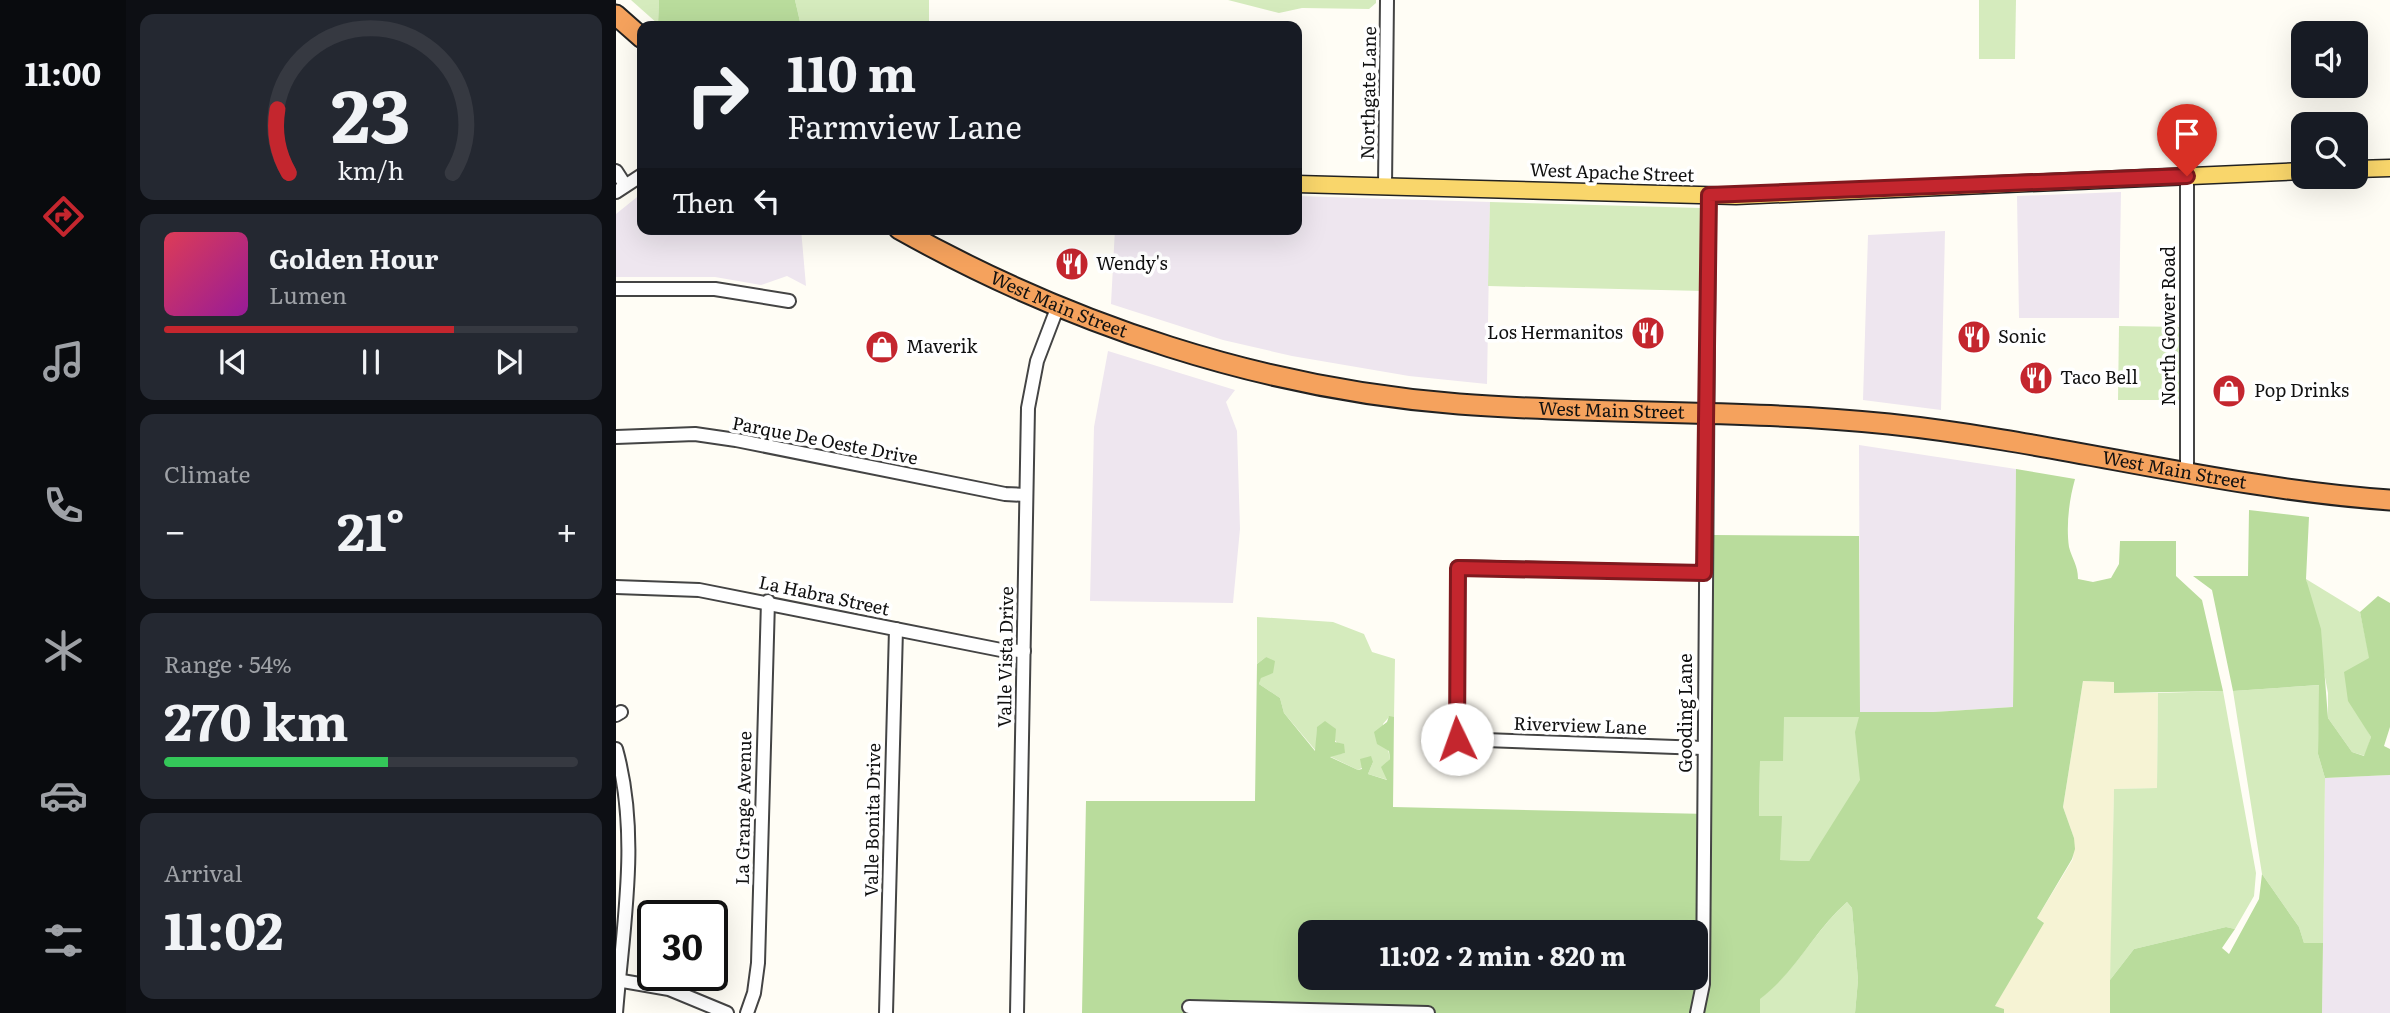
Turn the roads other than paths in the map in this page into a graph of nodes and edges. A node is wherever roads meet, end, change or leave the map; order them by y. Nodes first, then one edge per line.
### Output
1 (1387, 0) edge
2 (616, 15) edge
3 (637, 34) edge
4 (2390, 168) edge
5 (2368, 169) edge
6 (616, 171) edge
7 (2291, 172) edge
8 (2187, 176) junction
9 (637, 178) edge
10 (1302, 184) edge
11 (1385, 186) junction
12 (621, 188) edge
13 (1709, 195) junction
14 (910, 235) edge
15 (616, 289) edge
16 (789, 300) dead end
17 (1058, 306) junction
18 (1706, 412) junction
19 (616, 437) edge
20 (2187, 475) junction
21 (1026, 495) junction
22 (2390, 500) edge
23 (1704, 573) junction
24 (616, 587) edge
25 (768, 601) junction
26 (896, 629) junction
27 (1024, 651) junction
28 (1703, 748) junction
29 (616, 749) edge
30 (616, 837) edge
31 (630, 837) junction
32 (617, 980) edge
33 (1189, 1007) dead end
34 (1352, 1012) edge
35 (616, 1013) edge
36 (727, 1013) edge
37 (747, 1013) edge
38 (886, 1013) edge
39 (1017, 1013) edge
40 (1428, 1013) edge
41 (1697, 1013) edge

1 - 11 street, Northgate Lane
2 - 3 highway
4 - 5 main road
6 - 12 street
7 - 8 main road, West Apache Street
8 - 13 main road, West Apache Street
8 - 20 street, North Gower Road
9 - 12 street
10 - 11 main road, West Apache Street
11 - 13 main road, West Apache Street
13 - 18 street, Gooding Lane
14 - 17 highway, West Main Street
15 - 16 street
17 - 18 highway, West Main Street
17 - 21 street, Valle Vista Drive
18 - 20 highway, West Main Street
18 - 23 street, Gooding Lane
19 - 21 street, Parque De Oeste Drive
20 - 22 highway, West Main Street
21 - 27 street, Valle Vista Drive
23 - 28 street, Gooding Lane
23 - 28 street, Riverview Lane
24 - 25 street, La Habra Street
25 - 26 street, La Habra Street
25 - 37 street, La Grange Avenue
26 - 27 street, La Habra Street
26 - 38 street, Valle Bonita Drive
27 - 39 street, Valle Vista Drive
28 - 41 street, Gooding Lane
29 - 31 street
30 - 31 street
31 - 32 street
32 - 35 street
32 - 36 street
33 - 34 street
34 - 40 street

